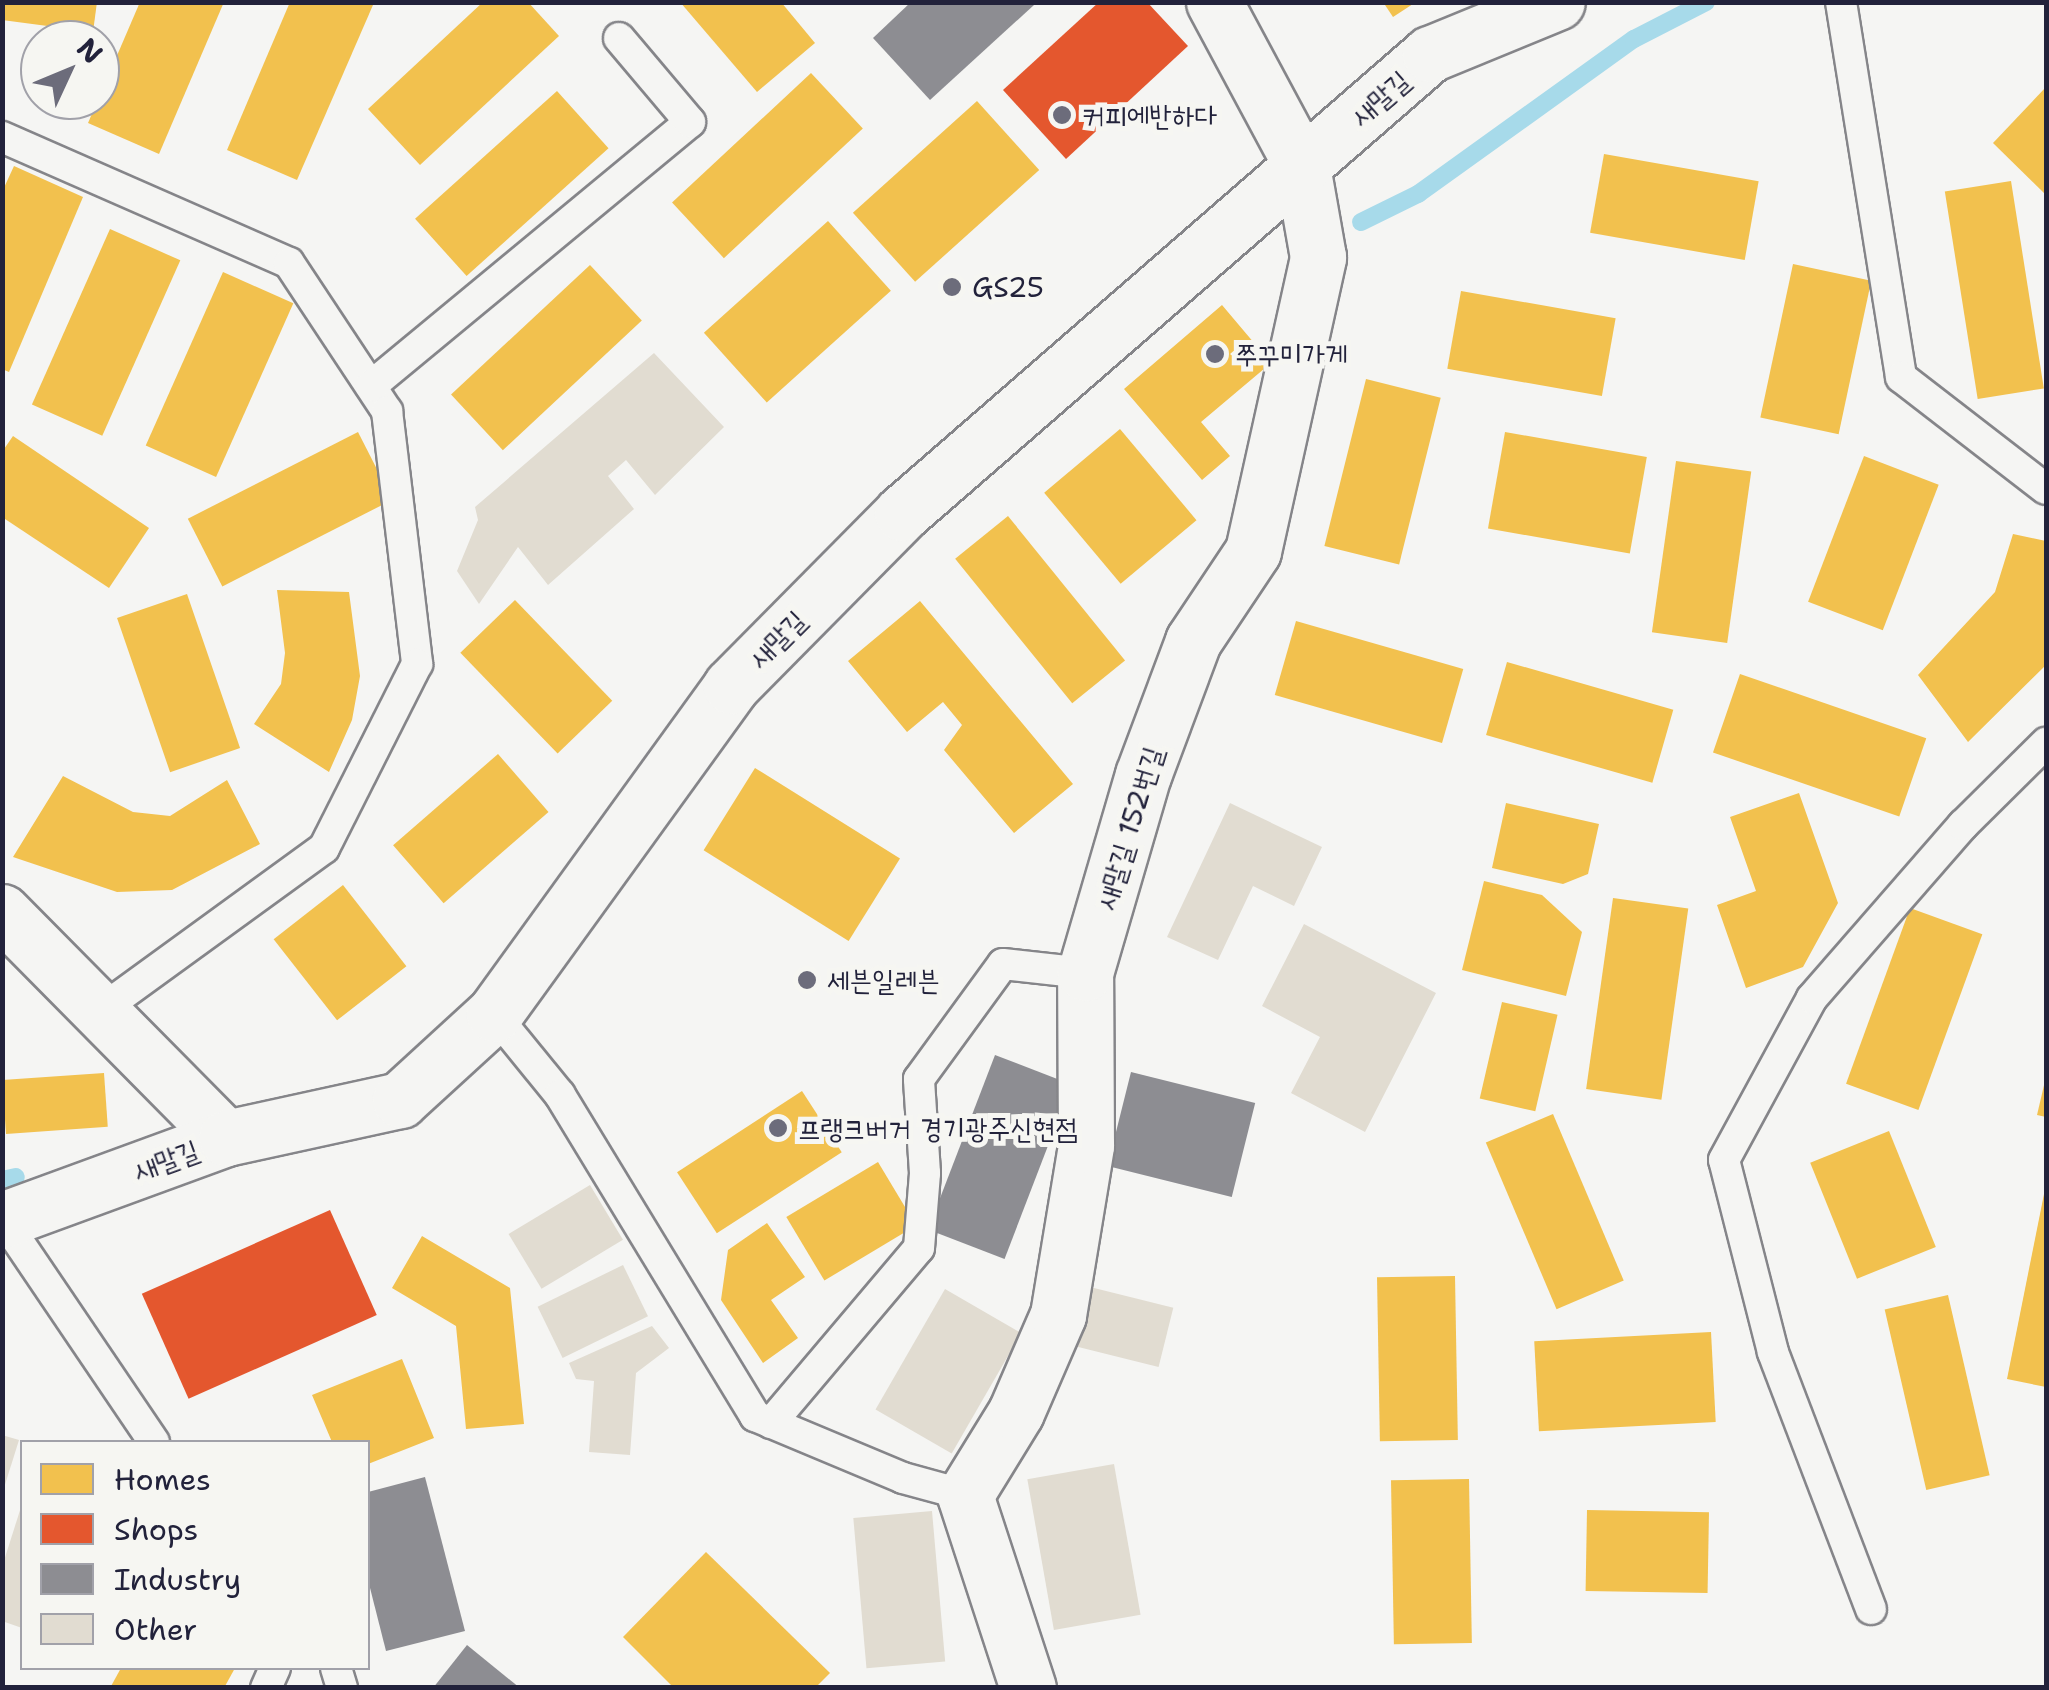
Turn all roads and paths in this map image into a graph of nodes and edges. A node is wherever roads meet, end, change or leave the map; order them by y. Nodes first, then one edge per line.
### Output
1 (1214, 2) edge
2 (1557, 2) edge
3 (1841, 2) edge
4 (619, 38) dead end
5 (2, 137) edge
6 (1302, 166) junction
7 (371, 386) junction
8 (2046, 489) edge
9 (2046, 743) edge
10 (2, 912) edge
11 (1084, 973) junction
12 (100, 1011) junction
13 (494, 1014) junction
14 (226, 1138) junction
15 (3, 1220) edge
16 (771, 1423) junction
17 (153, 1440) edge
18 (964, 1495) junction
19 (1871, 1609) dead end
20 (1028, 1688) edge

1 - 6 street, 새말길 152번길
2 - 6 street, 새말길
3 - 8 lane
4 - 7 lane
5 - 7 lane
6 - 11 street, 새말길 152번길
6 - 13 street, 새말길
7 - 12 lane
9 - 19 lane
10 - 12 street
11 - 16 lane
11 - 18 street, 새말길 152번길
12 - 14 street
13 - 14 street, 새말길
13 - 16 lane
14 - 15 street, 새말길
15 - 17 lane
16 - 18 lane
18 - 20 street

